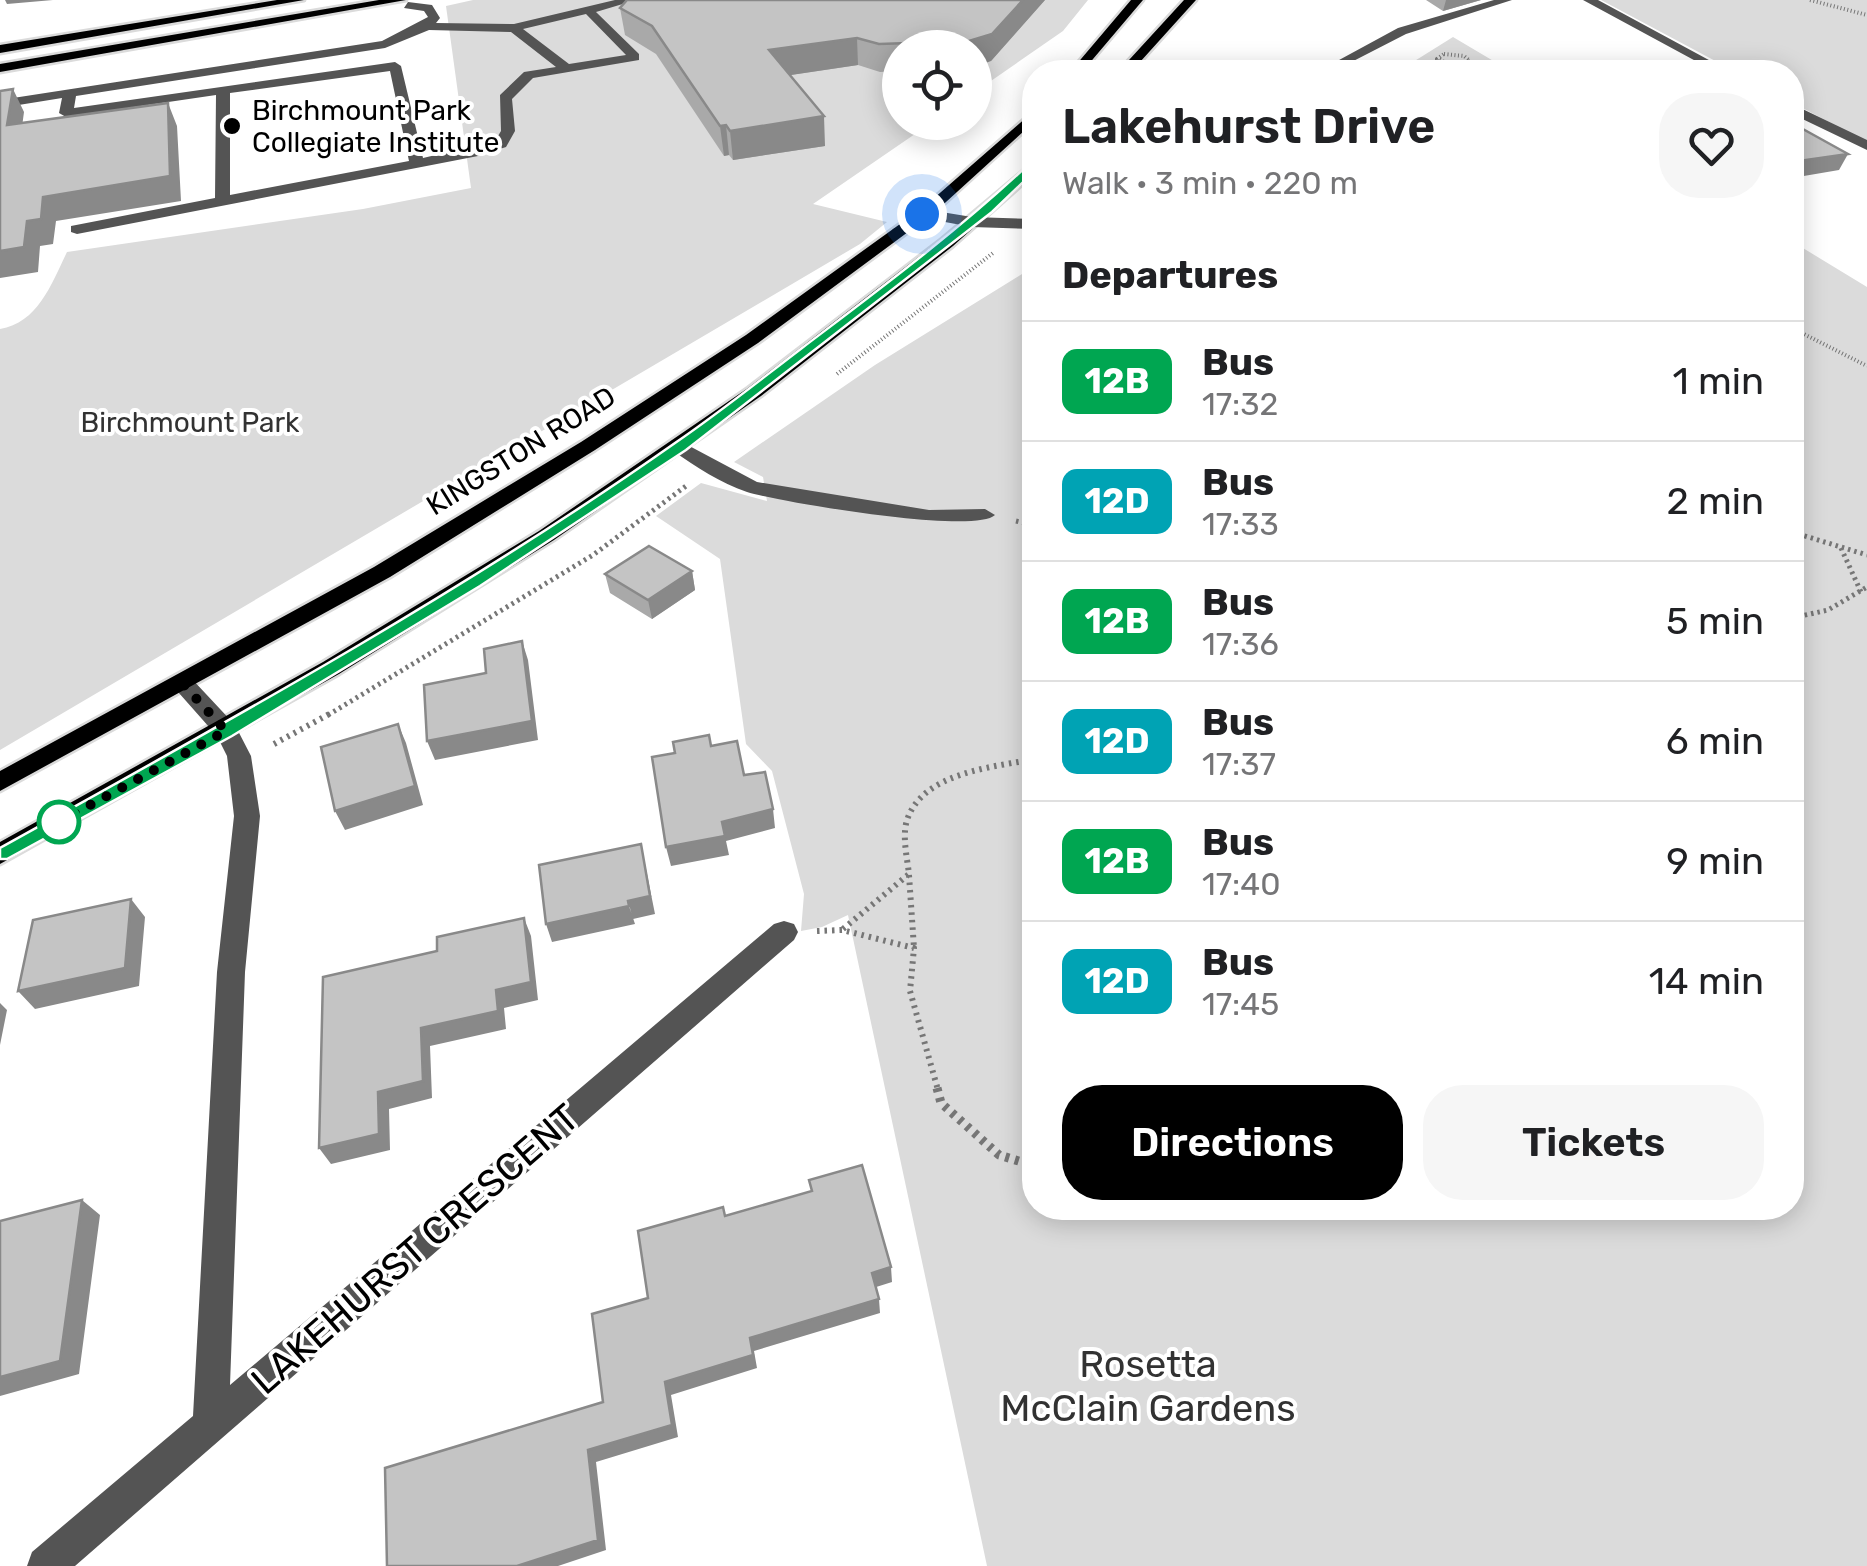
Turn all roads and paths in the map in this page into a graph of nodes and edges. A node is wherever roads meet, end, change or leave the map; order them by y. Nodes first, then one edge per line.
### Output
1 (298, 0) edge
2 (630, 0) edge
3 (1137, 0) edge
4 (1190, 0) edge
5 (1506, 0) edge
6 (1589, 0) edge
7 (1810, 0) edge
8 (405, 2) edge
9 (588, 10) junction
10 (1867, 15) edge
11 (425, 27) junction
12 (514, 28) junction
13 (0, 49) edge
14 (1086, 60) edge
15 (1135, 60) edge
16 (1346, 60) edge
17 (1440, 60) edge
18 (1465, 60) edge
19 (1702, 60) edge
20 (0, 68) edge
21 (566, 68) junction
22 (224, 90) junction
23 (70, 93) junction
24 (0, 104) edge
25 (1804, 114) edge
26 (1022, 126) edge
27 (1867, 146) edge
28 (417, 164) junction
29 (1022, 178) edge
30 (1016, 184) junction
31 (1022, 190) edge
32 (222, 201) junction
33 (922, 214) junction
34 (972, 222) junction
35 (1022, 224) edge
36 (78, 229) edge
37 (1804, 334) edge
38 (1867, 366) edge
39 (680, 447) junction
40 (985, 515) dead end
41 (1804, 536) edge
42 (1841, 547) junction
43 (1867, 555) edge
44 (1864, 590) edge
45 (1804, 615) edge
46 (183, 684) junction
47 (226, 731) junction
48 (1022, 762) edge
49 (0, 782) edge
50 (0, 854) edge
51 (909, 874) junction
52 (842, 930) junction
53 (784, 932) joint
54 (914, 948) junction
55 (1022, 1162) edge
56 (211, 1424) junction
57 (46, 1566) edge

1 - 13 main road
2 - 9 street
3 - 14 main road
4 - 15 main road
5 - 16 street
6 - 19 street
7 - 10 path
8 - 11 street
8 - 20 main road
9 - 12 street
9 - 21 street
11 - 12 street
11 - 23 street
12 - 21 street
17 - 18 path
21 - 28 street
22 - 23 street
22 - 28 street
22 - 32 street
23 - 24 street
25 - 27 street
26 - 33 main road, KINGSTON ROAD
28 - 32 street
29 - 30 main road
30 - 31 main road
30 - 34 main road
32 - 36 street
33 - 34 street
33 - 46 main road, KINGSTON ROAD
34 - 35 street
34 - 39 main road
37 - 38 path
39 - 40 street
39 - 47 main road
41 - 42 path
42 - 43 path
42 - 44 path
44 - 45 path
46 - 47 street
46 - 49 main road, KINGSTON ROAD
47 - 50 main road
47 - 56 street
48 - 51 path
51 - 52 path
51 - 54 path
52 - 53 path
52 - 54 path
53 - 56 street, LAKEHURST CRESCENT
54 - 55 path
56 - 57 street, LAKEHURST CRESCENT

